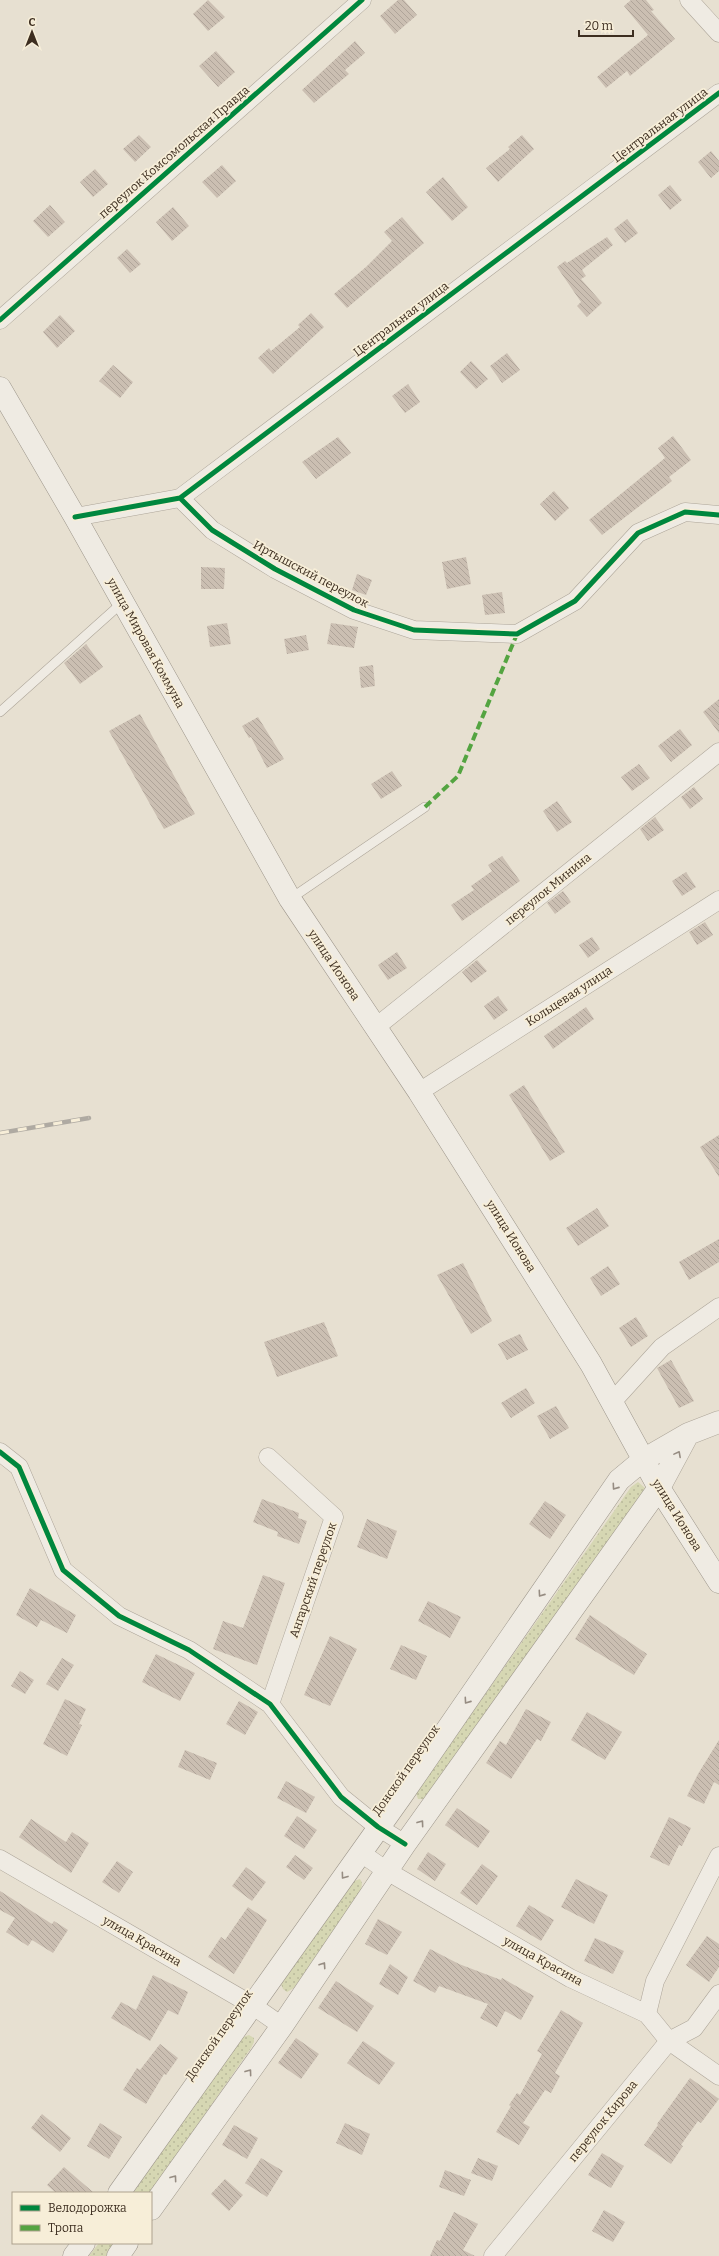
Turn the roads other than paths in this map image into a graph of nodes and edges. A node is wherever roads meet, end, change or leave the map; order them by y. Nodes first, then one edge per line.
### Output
1 (362, 0) edge
2 (689, 0) edge
3 (719, 33) edge
4 (719, 93) edge
5 (0, 320) edge
6 (0, 388) edge
7 (180, 498) junction
8 (719, 515) edge
9 (76, 517) junction
10 (123, 602) junction
11 (0, 712) edge
12 (719, 752) edge
13 (425, 807) dead end
14 (290, 899) junction
15 (719, 900) edge
16 (376, 1027) junction
17 (420, 1092) junction
18 (719, 1307) edge
19 (612, 1402) junction
20 (719, 1422) edge
21 (688, 1434) junction
22 (0, 1452) edge
23 (268, 1457) dead end
24 (643, 1460) junction
25 (659, 1488) junction
26 (719, 1582) edge
27 (270, 1704) junction
28 (378, 1827) junction
29 (405, 1844) junction
30 (361, 1853) junction
31 (719, 1856) edge
32 (0, 1859) edge
33 (387, 1871) junction
34 (719, 1994) edge
35 (252, 2005) junction
36 (647, 2014) junction
37 (282, 2026) junction
38 (668, 2042) junction
39 (719, 2076) edge
40 (120, 2192) edge
41 (152, 2208) edge
42 (83, 2244) edge
43 (126, 2244) edge
44 (74, 2256) edge
45 (118, 2256) edge
46 (493, 2256) edge

1 - 5 street, переулок Комсомольская Правда
2 - 3 street
4 - 7 street, Центральная улица
6 - 9 main road, улица Мировая Коммуна
7 - 8 street, Иртышский переулок
7 - 9 street, Центральная улица
9 - 10 main road, улица Мировая Коммуна
10 - 11 lane
10 - 14 main road, улица Мировая Коммуна
12 - 16 street, переулок Минина
13 - 14 lane
14 - 16 main road, улица Ионова
15 - 17 street, Кольцевая улица
16 - 17 main road, улица Ионова
17 - 19 main road, улица Ионова
18 - 19 street
19 - 24 main road, улица Ионова
20 - 21 main road, Донской переулок
21 - 24 main road, Донской переулок
25 -> 21 main road
22 - 27 street
23 - 27 street, Ангарский переулок
24 - 25 main road, улица Ионова
24 -> 28 main road, Донской переулок
25 - 26 main road, улица Ионова
29 -> 25 main road
27 - 28 street
28 - 29 street
28 - 30 main road, Донской переулок
29 - 33 main road
30 - 33 street, улица Красина
30 -> 35 main road, Донской переулок
31 - 36 street
32 - 35 street, улица Красина
33 - 36 street, улица Красина
37 -> 33 main road
34 - 38 street, переулок Кирова
35 - 37 street, улица Красина
35 - 40 main road, Донской переулок
36 - 38 street, улица Красина
41 -> 37 main road
38 - 39 street, улица Красина
38 - 46 street, переулок Кирова
42 - 44 main road
43 - 45 main road

